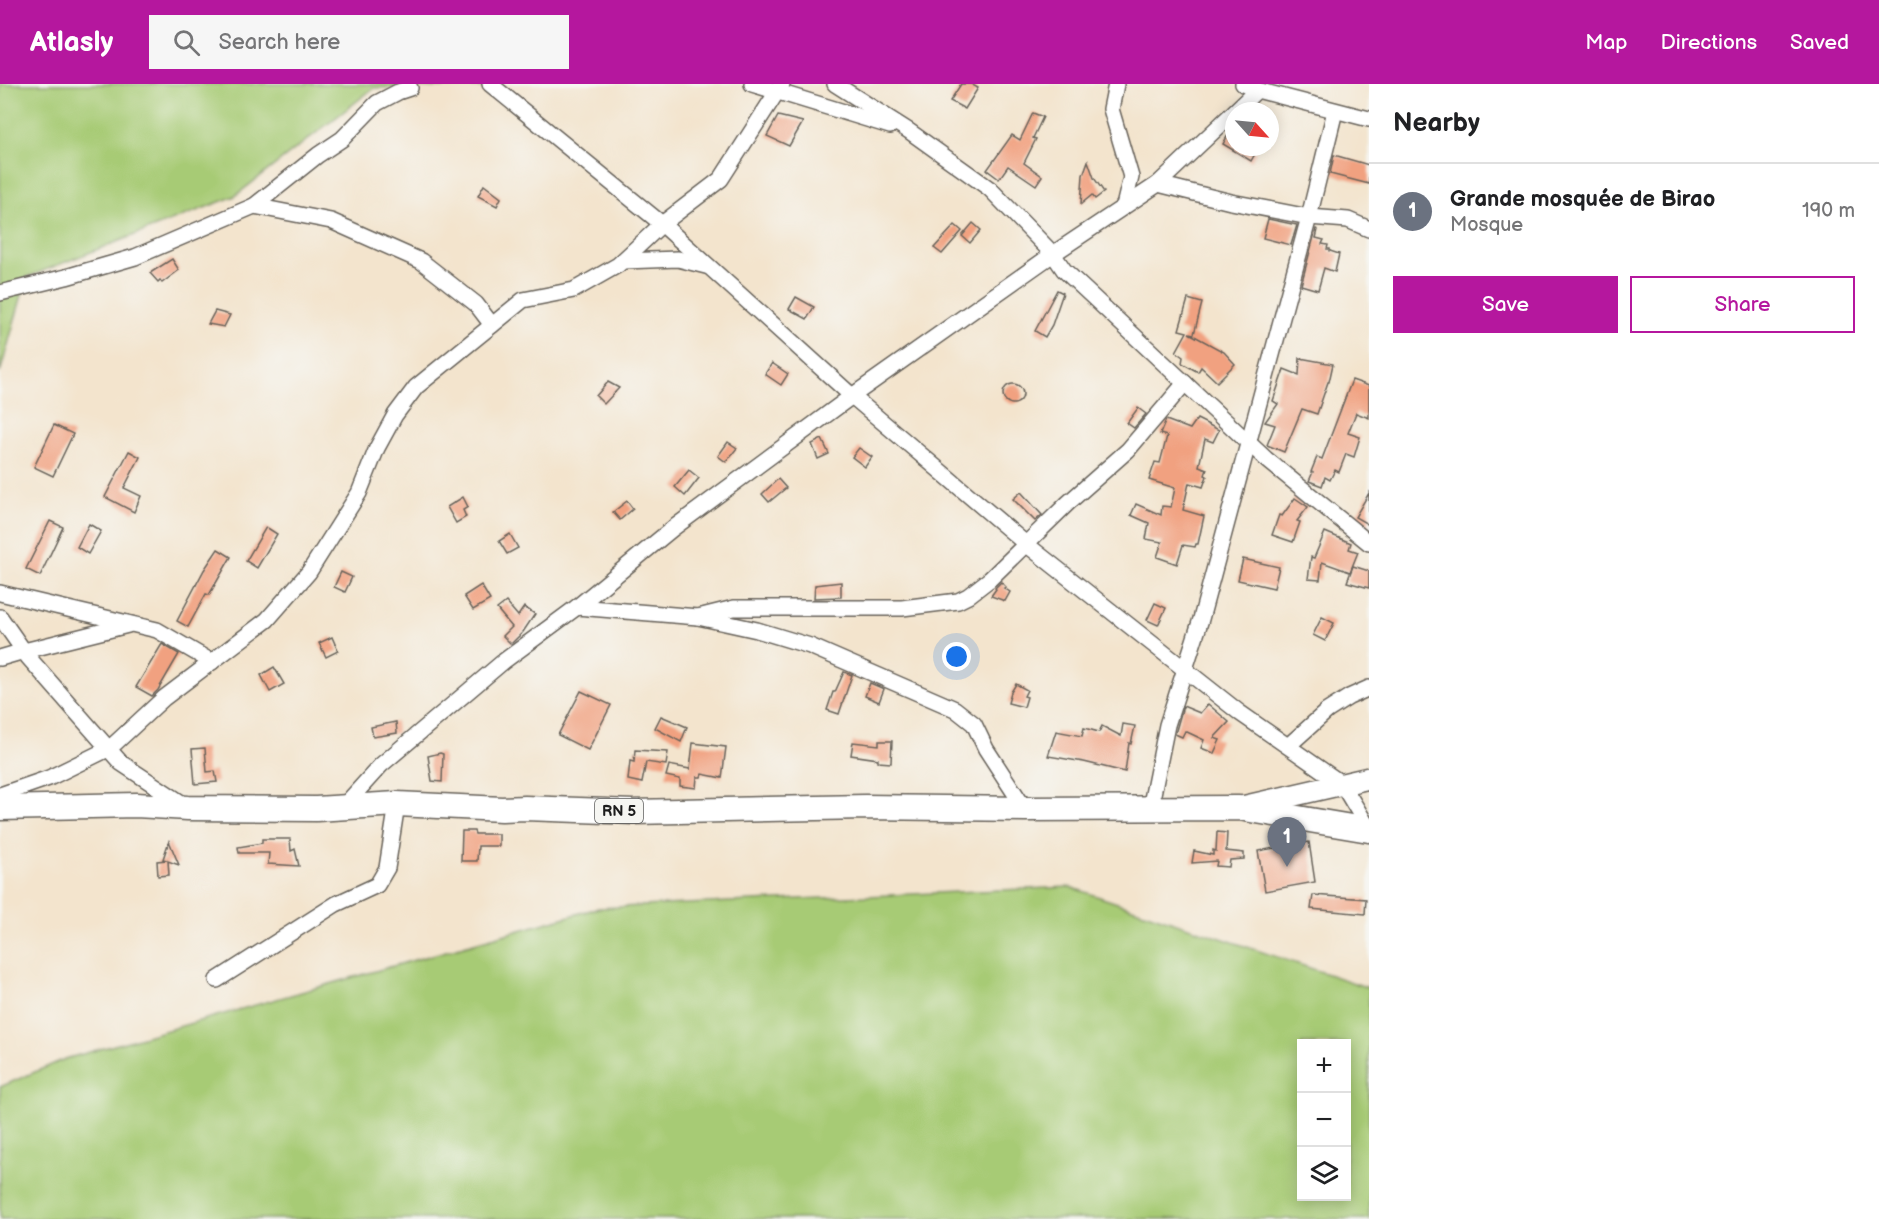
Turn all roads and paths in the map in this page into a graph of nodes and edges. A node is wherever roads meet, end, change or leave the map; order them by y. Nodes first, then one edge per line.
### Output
1 (490, 84) edge
2 (752, 84) edge
3 (835, 84) edge
4 (1116, 84) edge
5 (1250, 87) edge
6 (410, 88) dead end
7 (780, 88) edge
8 (1240, 102) edge
9 (1335, 111) junction
10 (1369, 119) edge
11 (1225, 120) edge
12 (909, 131) junction
13 (1158, 184) junction
14 (254, 206) junction
15 (1124, 206) junction
16 (1309, 218) junction
17 (662, 224) junction
18 (1369, 229) edge
19 (1053, 254) junction
20 (623, 261) junction
21 (708, 266) junction
22 (2, 292) edge
23 (0, 308) edge
24 (492, 325) junction
25 (1185, 383) junction
26 (852, 396) junction
27 (1248, 441) junction
28 (1369, 543) edge
29 (1026, 544) junction
30 (0, 593) edge
31 (578, 607) junction
32 (0, 617) edge
33 (698, 617) junction
34 (131, 625) junction
35 (24, 651) junction
36 (0, 658) edge
37 (212, 662) junction
38 (1184, 668) junction
39 (1369, 688) edge
40 (1288, 746) junction
41 (110, 748) junction
42 (1369, 778) edge
43 (1342, 784) junction
44 (0, 795) edge
45 (397, 804) junction
46 (343, 807) junction
47 (0, 808) edge
48 (188, 808) junction
49 (1239, 808) junction
50 (1025, 809) junction
51 (1150, 809) junction
52 (1369, 830) edge
53 (217, 980) dead end

1 - 17 street
2 - 7 street
3 - 12 street
4 - 15 street
5 - 8 street
5 - 9 street
6 - 14 street
7 - 12 street
7 - 17 street
9 - 10 street
9 - 16 street
11 - 13 street
12 - 19 street
13 - 15 street
13 - 16 street
14 - 22 street
14 - 24 street
15 - 19 street
16 - 18 street
16 - 27 street
17 - 20 street
17 - 21 street
19 - 25 street
19 - 26 street
20 - 21 street
20 - 24 street
21 - 26 street
22 - 23 street
24 - 37 street
25 - 27 street
25 - 29 street
26 - 29 street
26 - 31 street
27 - 28 street
27 - 38 street
29 - 33 street
29 - 38 street
30 - 34 street
31 - 33 street
31 - 46 street
32 - 35 street
33 - 50 street
34 - 35 street
34 - 37 street
35 - 36 street
35 - 41 street
37 - 41 street
38 - 40 street
38 - 51 street
39 - 40 street
40 - 43 street
41 - 44 street
41 - 48 street
42 - 43 street
43 - 49 street
43 - 52 street
45 - 46 main road, RN 5
45 - 50 main road, RN 5
45 - 53 street
46 - 48 main road, RN 5
47 - 48 main road, RN 5
49 - 51 main road, RN 5
49 - 52 main road
50 - 51 main road, RN 5

